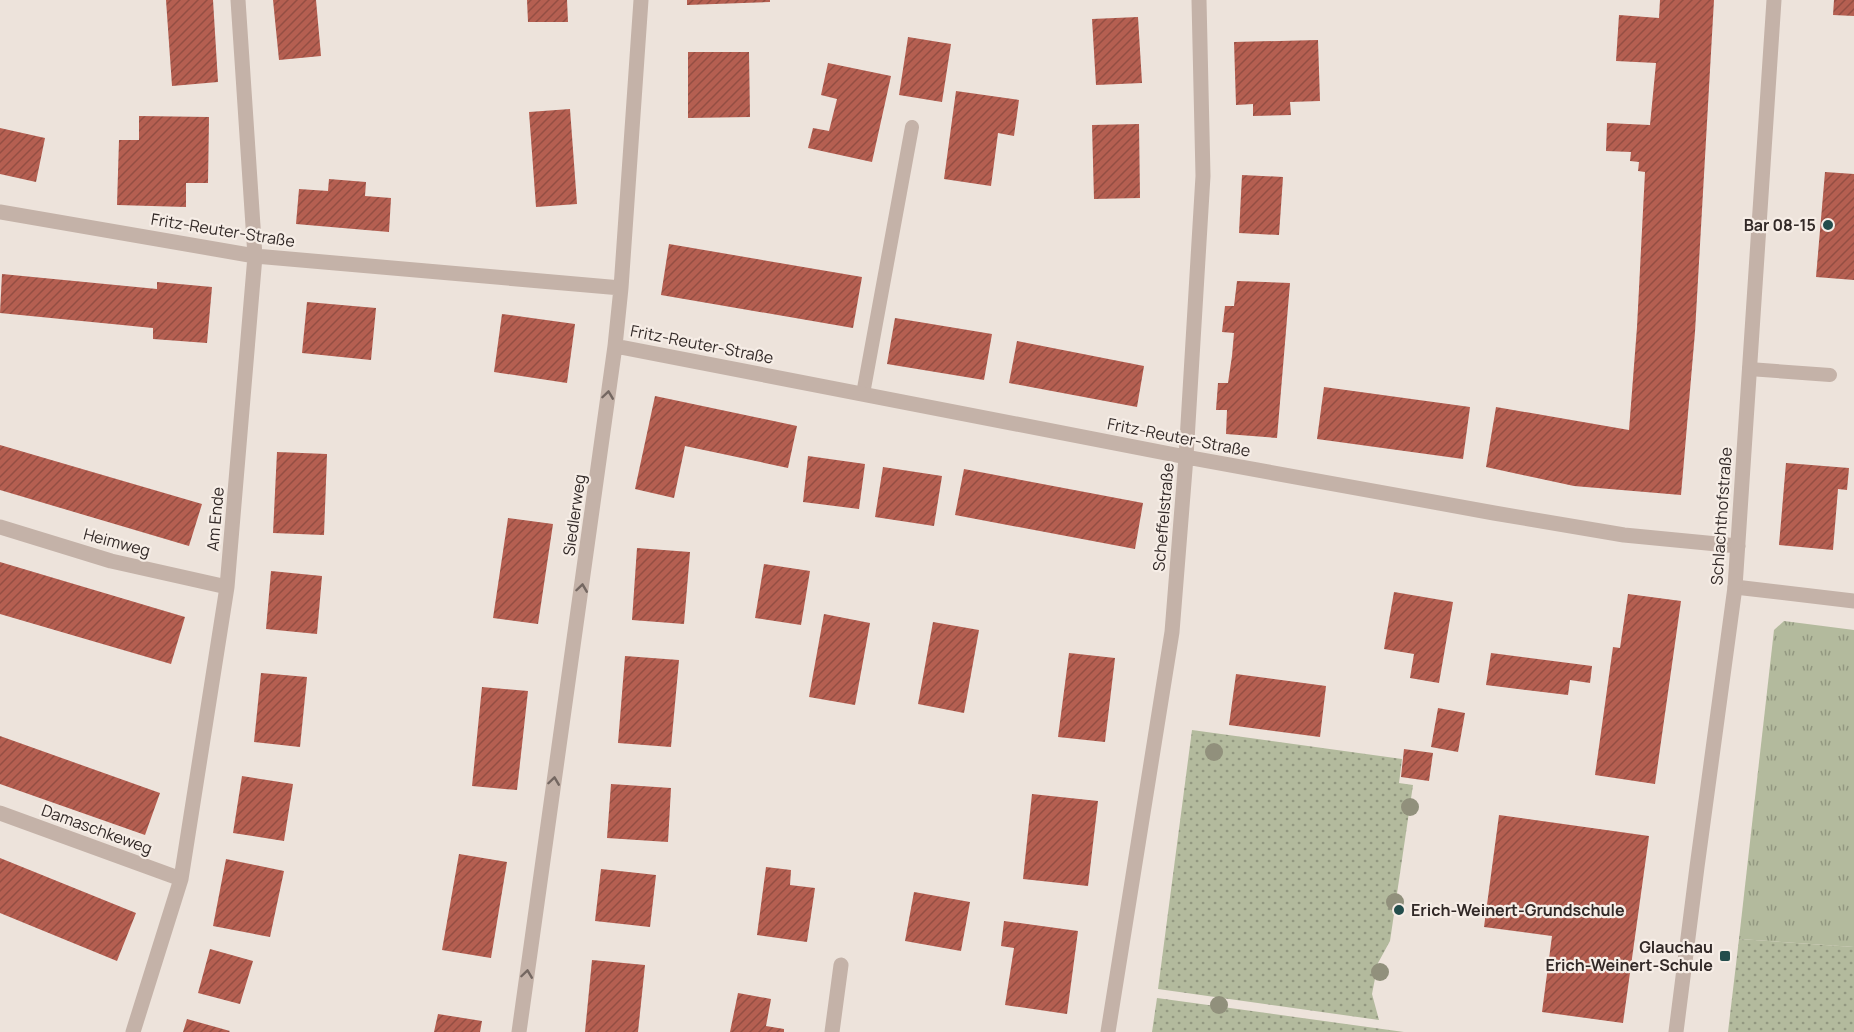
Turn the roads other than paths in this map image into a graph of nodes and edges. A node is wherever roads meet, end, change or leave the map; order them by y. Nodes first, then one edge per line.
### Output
1 (238, 0) edge
2 (641, 0) edge
3 (1199, 0) edge
4 (1774, 0) edge
5 (912, 127) dead end
6 (0, 212) edge
7 (255, 256) junction
8 (621, 288) junction
9 (615, 346) junction
10 (1749, 369) junction
11 (1830, 375) dead end
12 (863, 394) junction
13 (1186, 457) junction
14 (0, 527) edge
15 (1738, 546) junction
16 (1735, 587) junction
17 (227, 588) junction
18 (1854, 601) edge
19 (0, 813) edge
20 (181, 879) junction
21 (841, 965) dead end
22 (133, 1032) edge
23 (519, 1032) edge
24 (832, 1032) edge
25 (1108, 1032) edge
26 (1676, 1032) edge

1 - 7 street, Am Ende
2 - 8 street, Siedlerweg
3 - 13 street, Scheffelstraße
4 - 10 street, Schlachthofstraße
5 - 12 lane
6 - 7 street, Fritz-Reuter-Straße
7 - 8 street, Fritz-Reuter-Straße
7 - 17 street, Am Ende
8 - 9 street, Siedlerweg
9 - 12 street, Fritz-Reuter-Straße
23 -> 9 street, Siedlerweg
10 - 11 lane
10 - 15 street, Schlachthofstraße
12 - 13 street, Fritz-Reuter-Straße
13 - 15 street, Fritz-Reuter-Straße
13 - 25 street, Scheffelstraße
14 - 17 street, Heimweg
15 - 16 street, Schlachthofstraße
16 - 18 street
16 - 26 street, Schlachthofstraße
17 - 20 street, Am Ende
19 - 20 street, Damaschkeweg
20 - 22 street, Am Ende
21 - 24 street

